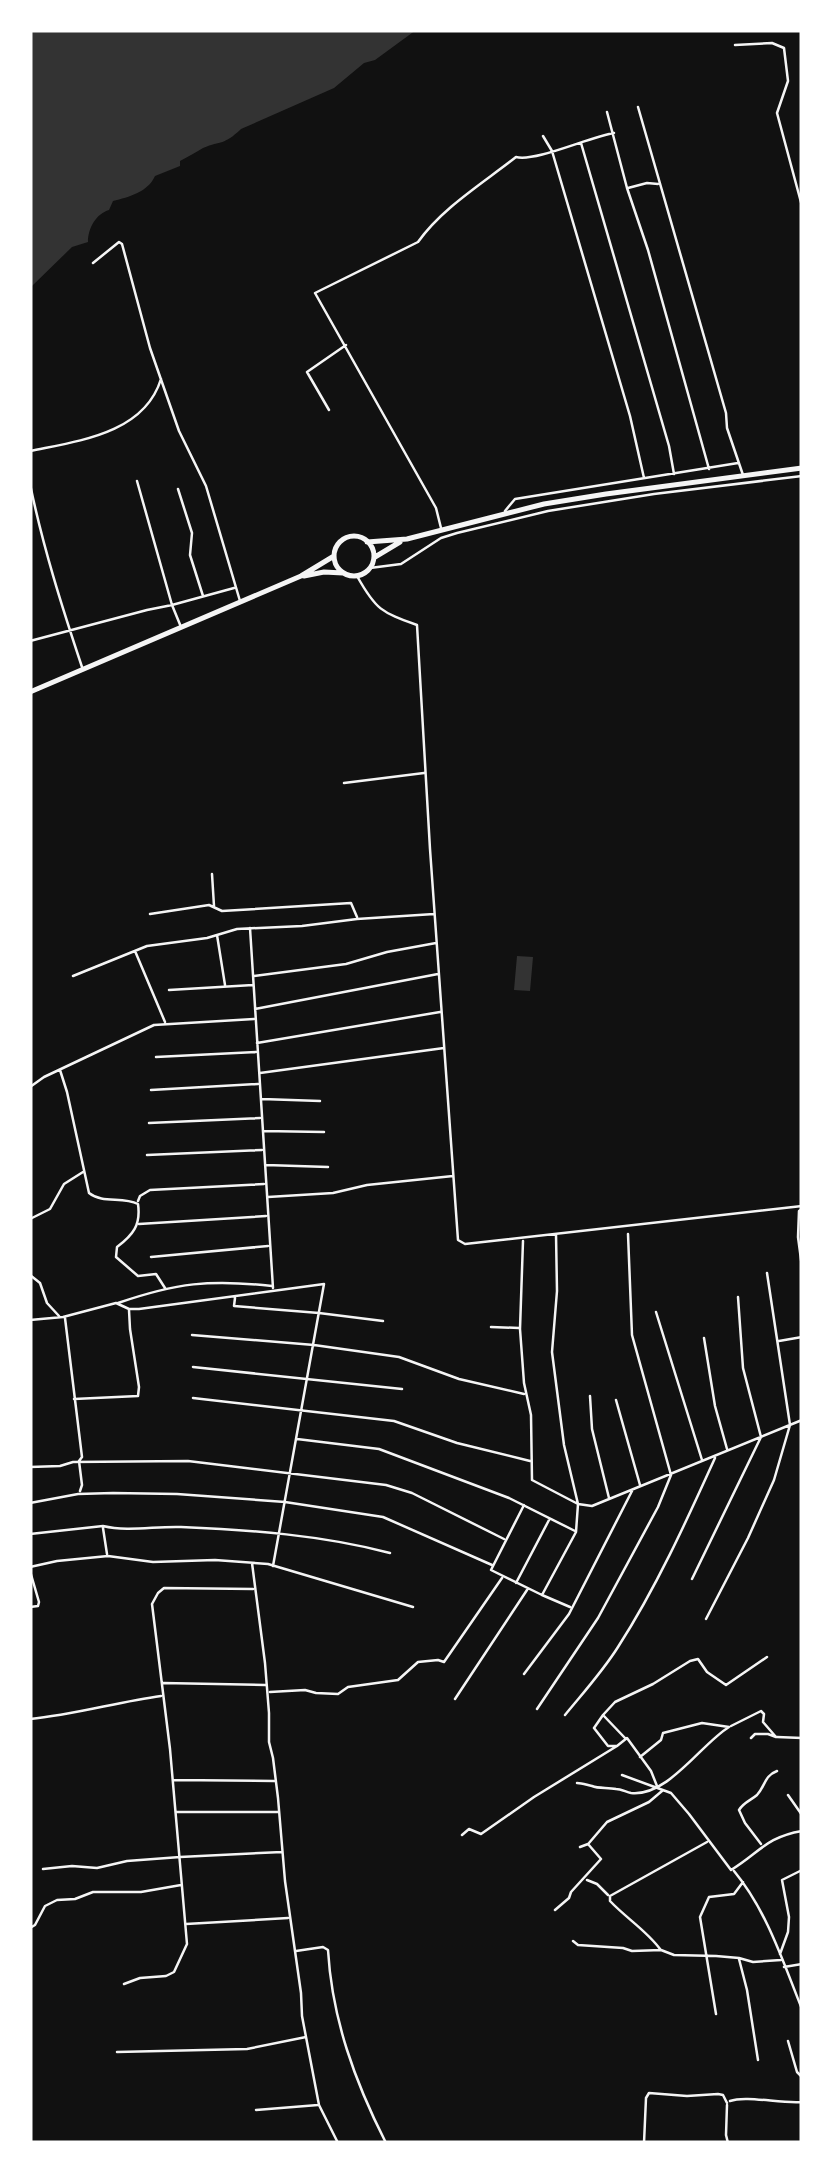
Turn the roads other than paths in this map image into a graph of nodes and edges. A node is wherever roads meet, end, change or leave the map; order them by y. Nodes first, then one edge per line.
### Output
1 (735, 46) dead end
2 (638, 107) dead end
3 (607, 112) dead end
4 (614, 133) junction
5 (543, 136) dead end
6 (581, 143) junction
7 (552, 151) junction
8 (660, 184) junction
9 (627, 188) junction
10 (802, 206) edge
11 (93, 263) dead end
12 (346, 345) junction
13 (161, 378) junction
14 (329, 410) dead end
15 (30, 451) edge
16 (740, 463) junction
17 (710, 468) junction
18 (802, 468) edge
19 (674, 474) junction
20 (743, 476) junction
21 (802, 476) edge
22 (644, 478) junction
23 (137, 481) dead end
24 (30, 484) edge
25 (178, 489) dead end
26 (504, 514) junction
27 (441, 530) junction
28 (407, 538) junction
29 (367, 542) junction
30 (334, 556) junction
31 (374, 558) junction
32 (370, 568) junction
33 (343, 573) junction
34 (302, 576) junction
35 (357, 576) junction
36 (235, 587) junction
37 (203, 596) junction
38 (241, 602) junction
39 (172, 606) junction
40 (182, 628) junction
41 (69, 631) junction
42 (30, 641) edge
43 (83, 669) junction
44 (30, 692) edge
45 (426, 772) junction
46 (344, 783) dead end
47 (212, 874) dead end
48 (214, 908) junction
49 (150, 914) dead end
50 (435, 914) junction
51 (357, 919) junction
52 (250, 928) junction
53 (217, 935) junction
54 (437, 943) junction
55 (134, 950) junction
56 (439, 974) junction
57 (73, 976) dead end
58 (254, 976) junction
59 (254, 985) junction
60 (225, 987) junction
61 (169, 990) dead end
62 (256, 1009) junction
63 (442, 1012) junction
64 (256, 1019) junction
65 (166, 1024) junction
66 (257, 1043) junction
67 (444, 1048) junction
68 (258, 1052) junction
69 (156, 1057) dead end
70 (60, 1070) junction
71 (259, 1074) junction
72 (259, 1084) junction
73 (30, 1087) edge
74 (151, 1090) dead end
75 (260, 1099) junction
76 (320, 1101) dead end
77 (261, 1118) junction
78 (149, 1122) dead end
79 (262, 1131) junction
80 (324, 1132) dead end
81 (263, 1150) junction
82 (147, 1155) dead end
83 (264, 1165) junction
84 (328, 1167) dead end
85 (84, 1170) junction
86 (453, 1176) junction
87 (74, 1179) junction
88 (266, 1184) junction
89 (87, 1187) junction
90 (266, 1197) junction
91 (137, 1203) junction
92 (802, 1208) edge
93 (268, 1216) junction
94 (30, 1218) edge
95 (137, 1224) junction
96 (556, 1234) junction
97 (628, 1234) dead end
98 (523, 1238) junction
99 (270, 1246) junction
100 (151, 1257) dead end
101 (802, 1267) edge
102 (767, 1274) dead end
103 (30, 1275) edge
104 (165, 1288) junction
105 (273, 1288) junction
106 (235, 1297) junction
107 (738, 1297) dead end
108 (116, 1303) junction
109 (129, 1309) junction
110 (656, 1312) dead end
111 (319, 1313) junction
112 (63, 1316) junction
113 (30, 1320) edge
114 (384, 1322) dead end
115 (491, 1327) dead end
116 (520, 1328) junction
117 (192, 1335) dead end
118 (704, 1338) dead end
119 (802, 1338) edge
120 (777, 1342) junction
121 (314, 1345) junction
122 (193, 1367) dead end
123 (308, 1378) junction
124 (402, 1389) dead end
125 (526, 1394) junction
126 (590, 1396) dead end
127 (192, 1398) dead end
128 (74, 1399) junction
129 (616, 1400) dead end
130 (302, 1410) junction
131 (802, 1420) edge
132 (790, 1426) junction
133 (762, 1437) junction
134 (296, 1439) junction
135 (728, 1451) junction
136 (716, 1456) junction
137 (82, 1460) junction
138 (532, 1461) junction
139 (702, 1462) junction
140 (30, 1467) edge
141 (291, 1472) junction
142 (670, 1475) junction
143 (640, 1487) junction
144 (632, 1490) junction
145 (78, 1494) junction
146 (610, 1499) junction
147 (285, 1502) junction
148 (30, 1503) edge
149 (578, 1504) junction
150 (524, 1505) junction
151 (550, 1518) junction
152 (103, 1526) junction
153 (576, 1532) junction
154 (30, 1534) edge
155 (279, 1534) junction
156 (506, 1539) junction
157 (390, 1554) dead end
158 (108, 1556) junction
159 (252, 1563) junction
160 (493, 1565) junction
161 (273, 1566) junction
162 (30, 1569) edge
163 (503, 1577) junction
164 (692, 1579) dead end
165 (516, 1583) junction
166 (255, 1588) junction
167 (528, 1588) junction
168 (542, 1595) junction
169 (30, 1607) edge
170 (414, 1607) dead end
171 (572, 1608) junction
172 (706, 1618) dead end
173 (767, 1657) dead end
174 (524, 1674) dead end
175 (162, 1683) junction
176 (266, 1685) junction
177 (267, 1692) junction
178 (164, 1696) junction
179 (455, 1699) dead end
180 (536, 1710) dead end
181 (565, 1715) dead end
182 (603, 1715) junction
183 (30, 1719) edge
184 (729, 1727) junction
185 (776, 1737) junction
186 (625, 1738) junction
187 (751, 1738) dead end
188 (802, 1738) edge
189 (617, 1746) junction
190 (640, 1756) junction
191 (777, 1770) dead end
192 (622, 1775) dead end
193 (174, 1780) junction
194 (276, 1781) junction
195 (577, 1783) dead end
196 (658, 1787) junction
197 (666, 1790) junction
198 (788, 1795) dead end
199 (802, 1802) edge
200 (794, 1806) junction
201 (176, 1812) junction
202 (280, 1812) junction
203 (802, 1815) edge
204 (802, 1831) edge
205 (462, 1835) dead end
206 (709, 1840) junction
207 (588, 1844) junction
208 (762, 1846) junction
209 (580, 1847) dead end
210 (284, 1852) junction
211 (180, 1856) junction
212 (738, 1866) junction
213 (42, 1870) dead end
214 (733, 1870) junction
215 (802, 1870) edge
216 (739, 1878) junction
217 (585, 1879) junction
218 (743, 1882) junction
219 (182, 1884) junction
220 (610, 1896) junction
221 (555, 1910) dead end
222 (290, 1918) junction
223 (186, 1924) junction
224 (30, 1928) edge
225 (573, 1940) dead end
226 (662, 1950) junction
227 (294, 1952) junction
228 (706, 1956) junction
229 (739, 1958) junction
230 (780, 1958) junction
231 (802, 1964) edge
232 (784, 1966) junction
233 (124, 1984) dead end
234 (802, 2009) edge
235 (716, 2014) dead end
236 (307, 2037) junction
237 (788, 2041) dead end
238 (116, 2052) dead end
239 (758, 2060) dead end
240 (802, 2076) edge
241 (802, 2102) edge
242 (727, 2103) junction
243 (319, 2105) junction
244 (256, 2110) dead end
245 (338, 2143) edge
246 (386, 2143) edge
247 (644, 2143) edge
248 (728, 2143) edge

1 - 10 street
2 - 8 street
3 - 4 street
4 - 6 street
4 - 9 street
5 - 7 street
6 - 7 street
6 - 19 street
7 - 12 street
7 - 22 street
8 - 9 street
8 - 16 street
9 - 17 street
11 - 13 street
12 - 14 street
12 - 27 street
13 - 15 street
13 - 36 street
16 - 17 street
16 - 20 street
17 - 19 street
18 - 20 main road
19 - 22 street
20 - 26 main road
21 - 32 street
22 - 26 street
23 - 39 street
24 - 41 street
25 - 37 street
26 - 27 main road
27 - 28 main road
28 - 29 main road
28 - 31 main road
29 - 30 main road
29 - 31 main road
30 - 33 main road
30 - 34 main road
31 - 32 main road
32 - 35 main road
33 - 34 main road
33 - 35 main road
34 - 38 main road
35 - 45 street
36 - 37 street
36 - 38 street
37 - 39 street
38 - 40 main road
39 - 40 street
39 - 41 street
40 - 43 main road
41 - 42 street
41 - 43 street
43 - 44 main road
45 - 46 street
45 - 50 street
47 - 48 street
48 - 49 street
48 - 51 street
50 - 51 street
50 - 54 street
51 - 52 street
52 - 53 street
52 - 58 street
53 - 55 street
53 - 60 street
54 - 56 street
54 - 58 street
55 - 57 street
55 - 65 street
56 - 62 street
56 - 63 street
58 - 59 street
59 - 60 street
59 - 62 street
60 - 61 street
62 - 64 street
63 - 66 street
63 - 67 street
64 - 65 street
64 - 66 street
65 - 70 street
66 - 68 street
67 - 71 street
67 - 86 street
68 - 69 street
68 - 71 street
70 - 73 street
70 - 85 street
71 - 72 street
72 - 74 street
72 - 75 street
75 - 76 street
75 - 77 street
77 - 78 street
77 - 79 street
79 - 80 street
79 - 81 street
81 - 82 street
81 - 83 street
83 - 84 street
83 - 88 street
85 - 87 street
85 - 89 street
86 - 90 street
86 - 98 street
87 - 89 street
87 - 94 street
88 - 90 street
88 - 91 street
89 - 91 street
90 - 93 street
91 - 95 street
92 - 96 street
92 - 101 street
93 - 95 street
93 - 99 street
95 - 104 street
96 - 98 street
96 - 149 street
97 - 142 street
98 - 116 street
99 - 100 street
99 - 105 street
102 - 120 street
103 - 112 street
104 - 105 street
104 - 108 street
105 - 106 street
105 - 111 street
106 - 109 street
106 - 111 street
107 - 133 street
108 - 109 street
108 - 112 street
109 - 128 street
110 - 139 street
111 - 114 street
111 - 121 street
112 - 113 street
112 - 128 street
115 - 116 street
116 - 125 street
117 - 121 street
118 - 135 street
119 - 120 street
120 - 132 street
121 - 123 street
121 - 125 street
122 - 123 street
123 - 124 street
123 - 130 street
125 - 138 street
126 - 146 street
127 - 130 street
128 - 137 street
129 - 143 street
130 - 134 street
130 - 138 street
131 - 132 street
132 - 133 street
132 - 172 street
133 - 135 street
133 - 164 street
134 - 141 street
134 - 150 street
135 - 136 street
136 - 139 street
136 - 181 street
137 - 140 street
137 - 141 street
137 - 145 street
138 - 149 street
139 - 142 street
141 - 147 street
141 - 156 street
142 - 143 street
142 - 180 street
143 - 144 street
144 - 146 street
144 - 171 street
145 - 147 street
145 - 148 street
146 - 149 street
147 - 155 street
147 - 160 street
149 - 153 street
150 - 151 street
150 - 156 street
151 - 153 street
151 - 165 street
152 - 154 street
152 - 155 street
152 - 158 street
153 - 168 street
155 - 157 street
155 - 161 street
156 - 160 street
158 - 159 street
158 - 162 street
159 - 161 street
159 - 166 street
160 - 163 street
161 - 170 street
162 - 169 street
163 - 165 street
163 - 177 street
165 - 167 street
166 - 175 street
166 - 176 street
167 - 168 street
167 - 179 street
168 - 171 street
171 - 174 street
173 - 182 street
175 - 176 street
175 - 178 street
176 - 177 street
177 - 194 street
178 - 183 street
178 - 193 street
182 - 186 street
182 - 189 street
184 - 185 street
184 - 190 street
184 - 196 street
185 - 187 street
185 - 188 street
186 - 189 street
186 - 190 street
189 - 205 street
190 - 196 street
191 - 208 street
192 - 196 street
193 - 194 street
193 - 201 street
194 - 202 street
195 - 196 street
196 - 197 street
197 - 206 street
197 - 207 street
198 - 200 street
199 - 200 street
200 - 203 street
201 - 202 street
201 - 211 street
202 - 210 street
204 - 208 street
206 - 214 street
206 - 220 street
207 - 209 street
207 - 217 street
208 - 212 street
210 - 211 street
210 - 222 street
211 - 213 street
211 - 219 street
212 - 214 street
212 - 216 street
214 - 216 street
215 - 230 street
216 - 218 street
217 - 220 street
217 - 221 street
218 - 228 street
218 - 230 street
219 - 223 street
219 - 224 street
220 - 226 street
222 - 223 street
222 - 227 street
223 - 233 street
225 - 226 street
226 - 228 street
227 - 236 street
227 - 246 street
228 - 229 street
228 - 235 street
229 - 230 street
229 - 239 street
230 - 232 street
231 - 232 street
232 - 234 street
236 - 238 street
236 - 243 street
237 - 240 street
241 - 242 street
242 - 247 street
242 - 248 street
243 - 244 street
243 - 245 street

